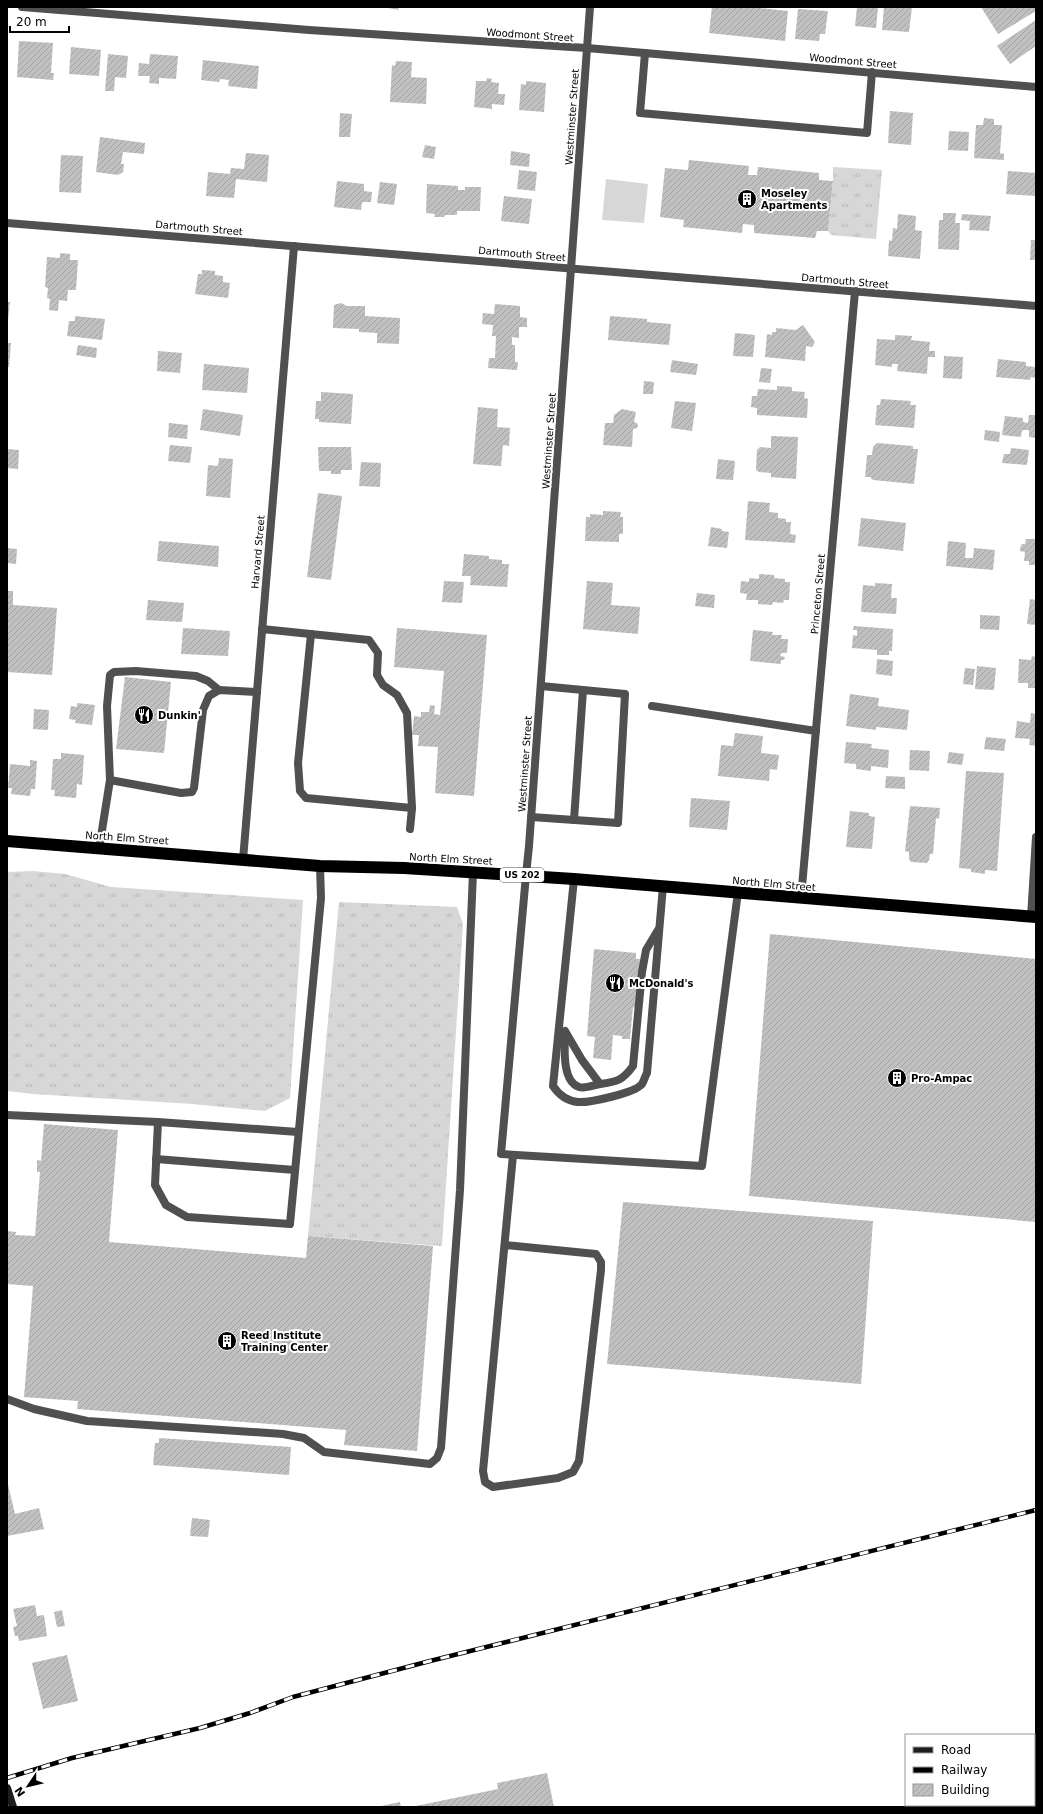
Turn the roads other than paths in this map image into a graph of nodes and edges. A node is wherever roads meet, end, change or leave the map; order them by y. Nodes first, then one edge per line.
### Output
1 (22, 7) edge
2 (590, 7) edge
3 (587, 48) junction
4 (645, 53) junction
5 (872, 72) junction
6 (1036, 87) edge
7 (7, 223) edge
8 (294, 246) junction
9 (571, 268) junction
10 (855, 291) junction
11 (1036, 306) edge
12 (262, 629) junction
13 (311, 634) junction
14 (541, 686) junction
15 (218, 690) junction
16 (583, 690) junction
17 (257, 692) junction
18 (652, 706) dead end
19 (816, 731) junction
20 (110, 780) junction
21 (412, 808) junction
22 (532, 818) junction
23 (574, 820) junction
24 (410, 829) dead end
25 (1036, 837) edge
26 (7, 841) edge
27 (99, 849) junction
28 (243, 860) junction
29 (320, 866) junction
30 (473, 872) junction
31 (526, 875) junction
32 (574, 879) junction
33 (663, 886) junction
34 (738, 892) junction
35 (801, 898) junction
36 (1034, 917) edge
37 (660, 928) junction
38 (562, 997) junction
39 (565, 1031) junction
40 (600, 1084) junction
41 (7, 1115) edge
42 (158, 1122) junction
43 (298, 1132) junction
44 (513, 1155) junction
45 (156, 1159) junction
46 (295, 1170) junction
47 (505, 1245) junction
48 (7, 1399) edge
49 (8, 1790) edge
50 (13, 1807) edge

1 - 3 street, Woodmont Street
2 - 3 street, Westminster Street
3 - 4 street, Woodmont Street
3 - 9 street, Westminster Street
4 - 5 street, Woodmont Street
4 - 5 street
5 - 6 street, Woodmont Street
7 - 8 street, Dartmouth Street
8 - 9 street, Dartmouth Street
8 - 12 street, Harvard Street
9 - 10 street, Dartmouth Street
9 - 14 street, Westminster Street
10 - 11 street, Dartmouth Street
10 - 19 street, Princeton Street
12 - 13 street
12 - 17 street, Harvard Street
13 - 21 street
13 - 21 street
14 - 16 street
14 - 22 street, Westminster Street
15 - 17 street
15 - 20 street
15 - 20 street
16 - 23 street
16 - 23 street
17 - 28 street, Harvard Street
18 - 19 street
19 - 35 street, Princeton Street
20 - 27 street
21 - 24 street
22 - 23 street
22 - 31 street, Westminster Street
25 - 36 street
26 - 27 highway, North Elm Street / US 202
27 - 28 highway, North Elm Street / US 202
28 - 29 highway, North Elm Street / US 202
29 - 30 highway, North Elm Street / US 202
29 - 43 street
30 - 31 highway, North Elm Street / US 202
30 - 48 street
31 - 32 highway, North Elm Street / US 202
31 - 44 street, Westminster Street
32 - 33 highway, North Elm Street / US 202
32 - 38 street
33 - 34 highway, North Elm Street / US 202
33 - 37 street
34 - 35 highway, North Elm Street / US 202
34 - 44 street
35 - 36 highway, North Elm Street / US 202
37 - 38 street
37 - 40 street
38 - 39 street
39 - 40 street
39 - 40 street
41 - 42 street
42 - 43 street
42 - 45 street
43 - 46 street
44 - 47 street
45 - 46 street
45 - 46 street
47 - 47 street
49 - 50 main road

